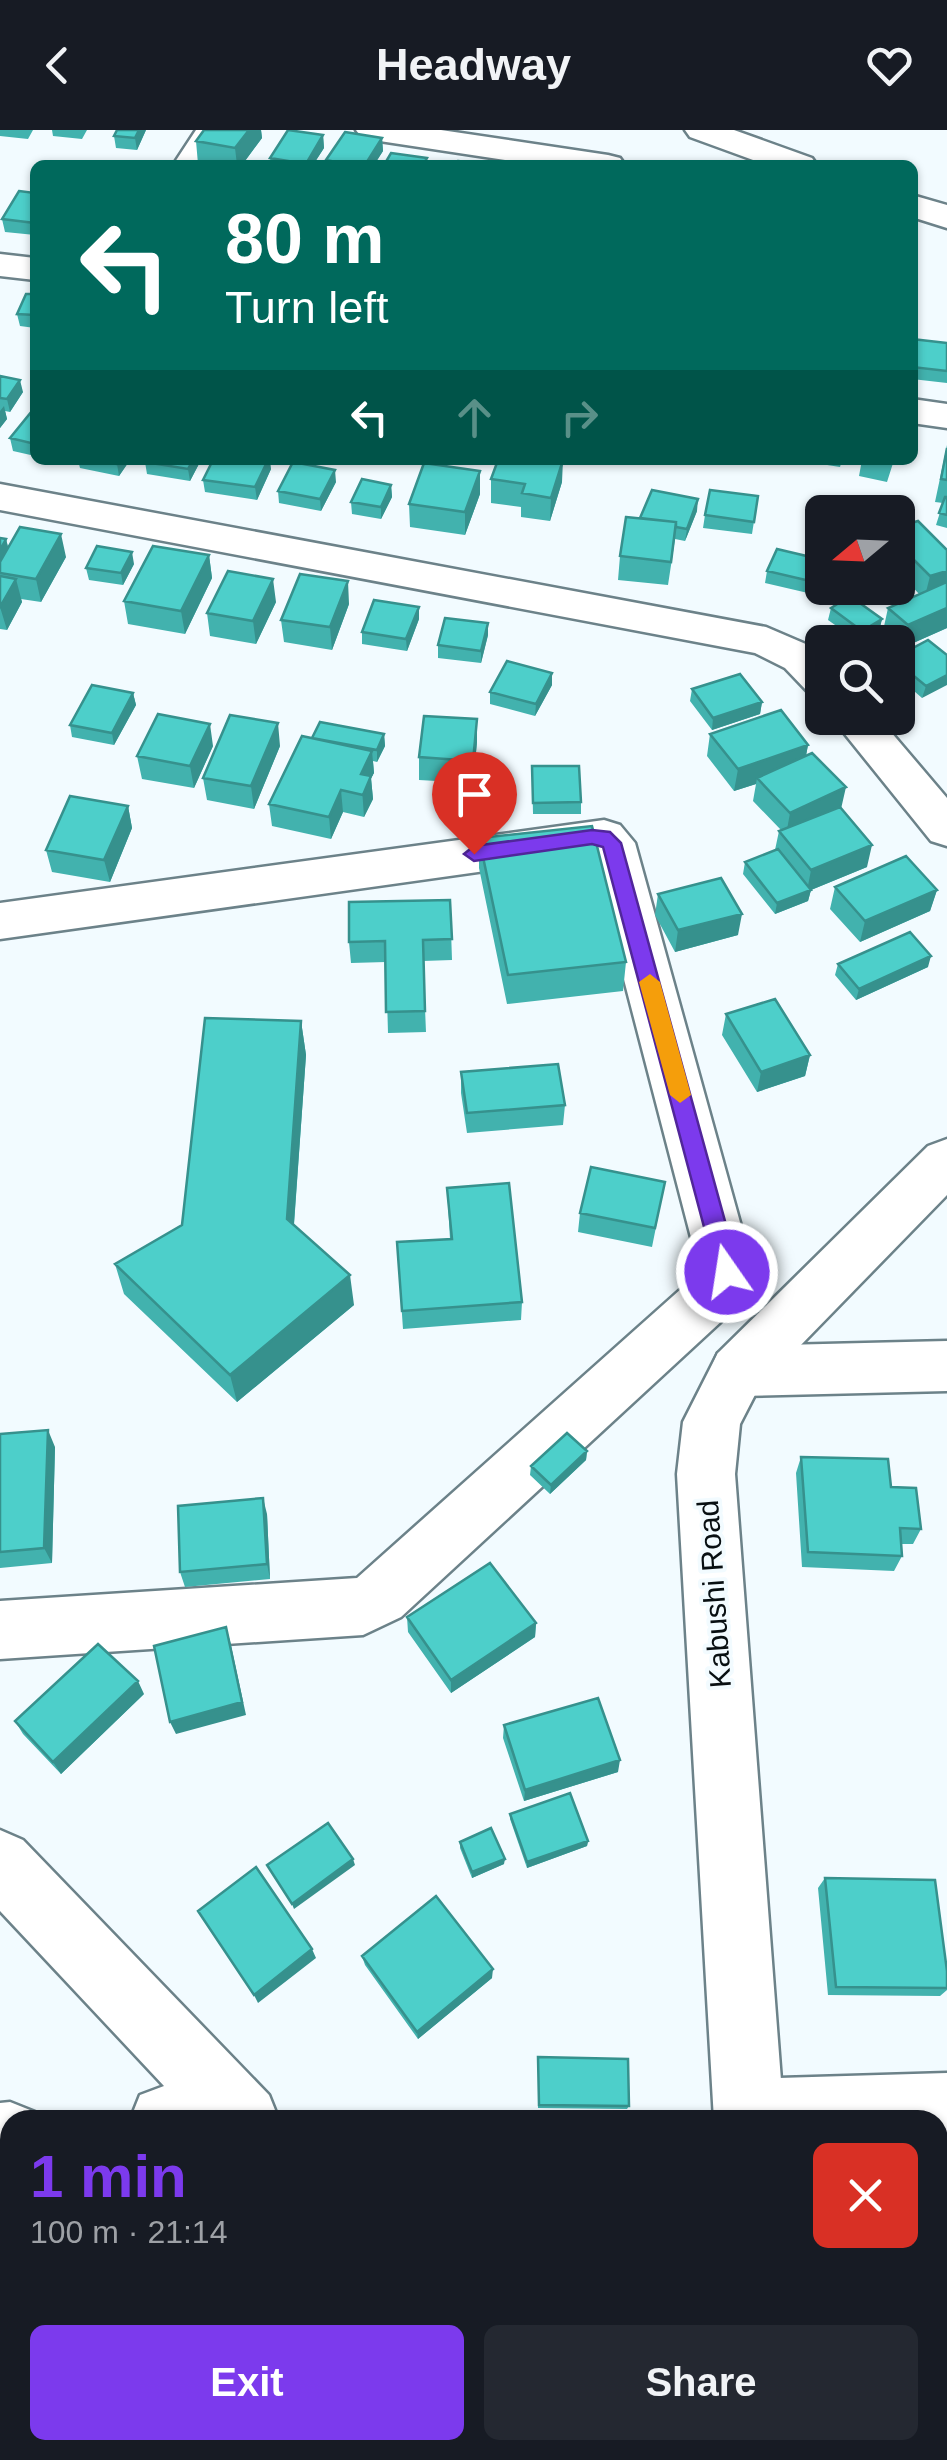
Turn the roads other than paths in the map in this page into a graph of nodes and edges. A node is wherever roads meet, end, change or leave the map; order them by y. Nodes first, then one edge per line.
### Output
1 (212, 130) edge
2 (373, 130) edge
3 (702, 130) edge
4 (193, 160) edge
5 (574, 160) edge
6 (786, 160) edge
7 (918, 207) edge
8 (947, 216) edge
9 (0, 265) edge
10 (30, 268) edge
11 (918, 412) edge
12 (947, 416) edge
13 (0, 497) edge
14 (805, 663) edge
15 (868, 735) edge
16 (947, 829) edge
17 (0, 921) edge
18 (947, 1161) edge
19 (947, 1366) edge
20 (738, 1371) junction
21 (0, 1630) edge
22 (0, 1864) edge
23 (947, 2108) edge
24 (234, 2110) edge
25 (749, 2110) edge
26 (903, 2110) edge

1 - 4 street
2 - 5 street
3 - 6 street
7 - 8 street
9 - 10 street
11 - 12 street
13 - 14 street
15 - 16 street
17 - 21 street
18 - 20 street, Kabushi Road
19 - 20 street
20 - 25 street, Kabushi Road
22 - 24 street
23 - 26 street

